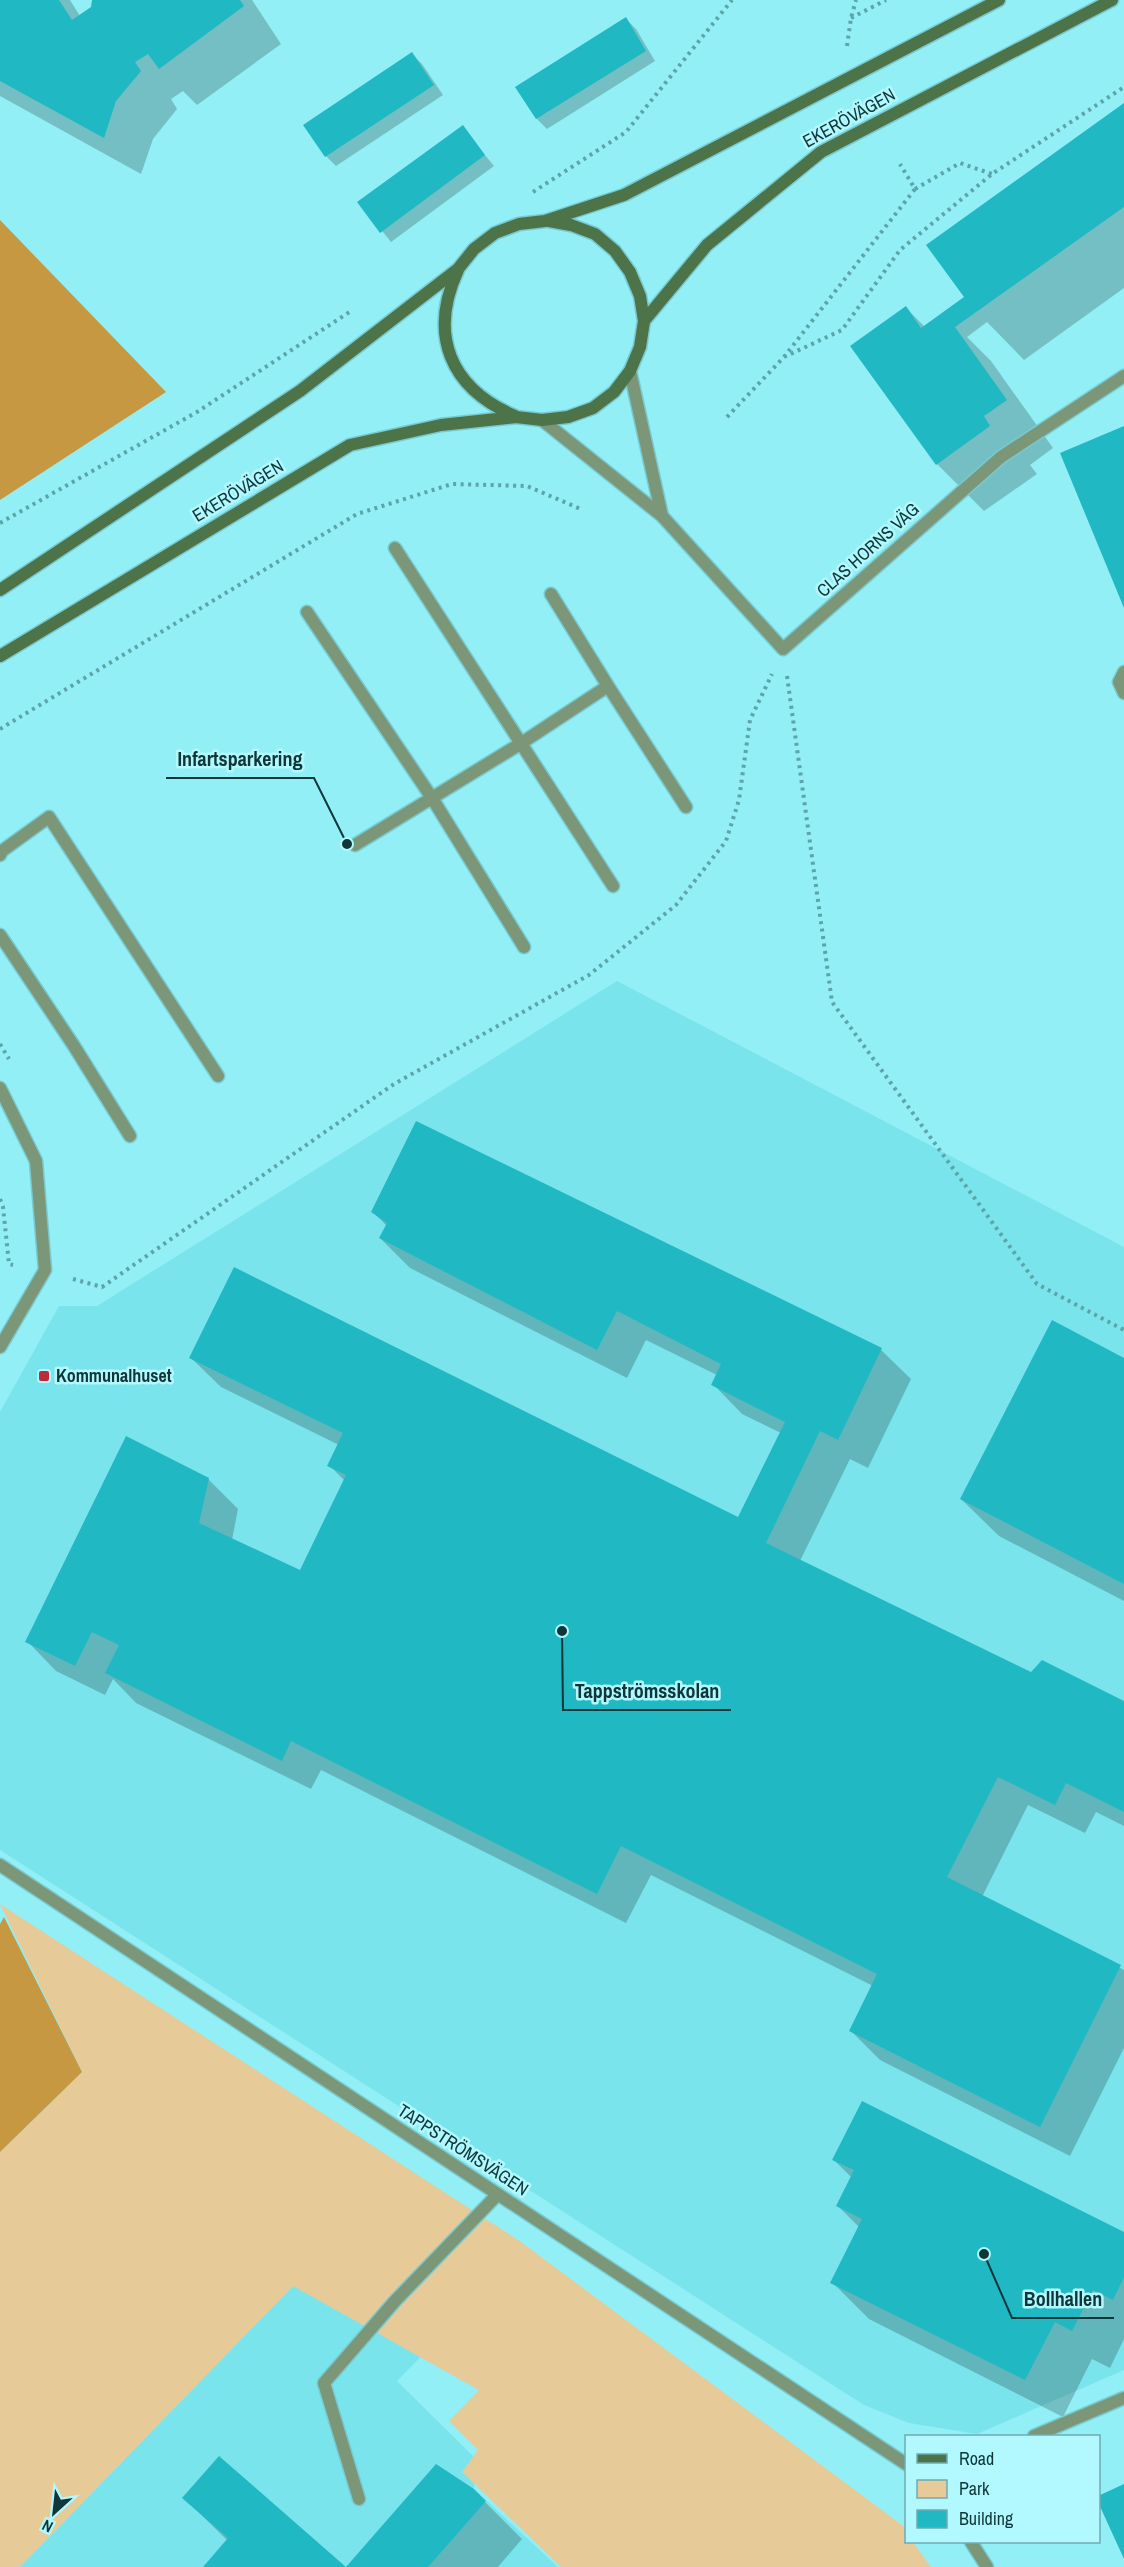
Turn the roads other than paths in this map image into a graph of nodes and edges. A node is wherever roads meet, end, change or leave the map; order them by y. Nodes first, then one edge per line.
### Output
1 (999, 0) edge
2 (1112, 0) edge
3 (545, 221) junction
4 (458, 269) junction
5 (644, 321) junction
6 (630, 371) junction
7 (1124, 376) edge
8 (516, 417) junction
9 (542, 420) junction
10 (662, 516) junction
11 (395, 548) dead end
12 (0, 590) edge
13 (551, 594) dead end
14 (307, 612) dead end
15 (0, 656) edge
16 (1124, 672) edge
17 (608, 686) junction
18 (1124, 693) edge
19 (520, 744) junction
20 (432, 798) junction
21 (686, 807) dead end
22 (355, 845) dead end
23 (0, 855) edge
24 (612, 886) dead end
25 (0, 935) edge
26 (524, 947) dead end
27 (218, 1076) dead end
28 (0, 1088) edge
29 (130, 1136) dead end
30 (0, 1347) edge
31 (0, 1865) edge
32 (498, 2194) junction
33 (1124, 2398) edge
34 (1036, 2435) edge
35 (905, 2463) edge
36 (359, 2499) dead end
37 (971, 2543) edge
38 (987, 2567) edge

1 - 3 main road, EKERÖVÄGEN
2 - 5 main road, EKERÖVÄGEN
3 - 4 main road, EKERÖVÄGEN
3 - 5 main road, EKERÖVÄGEN
4 - 8 main road, EKERÖVÄGEN
4 - 12 main road, EKERÖVÄGEN
5 - 6 main road, EKERÖVÄGEN
6 - 9 main road, EKERÖVÄGEN
6 - 10 street
7 - 10 street, CLAS HORNS VÄG
8 - 9 main road, EKERÖVÄGEN
8 - 15 main road, EKERÖVÄGEN
9 - 10 street
11 - 19 street
13 - 17 street
14 - 20 street
16 - 18 street
17 - 19 street
17 - 21 street
19 - 20 street
19 - 24 street
20 - 22 street
20 - 26 street
23 - 27 street
25 - 29 street
28 - 30 street
31 - 32 street, TAPPSTRÖMSVÄGEN
32 - 35 street, TAPPSTRÖMSVÄGEN
32 - 36 street
33 - 34 street
37 - 38 street

